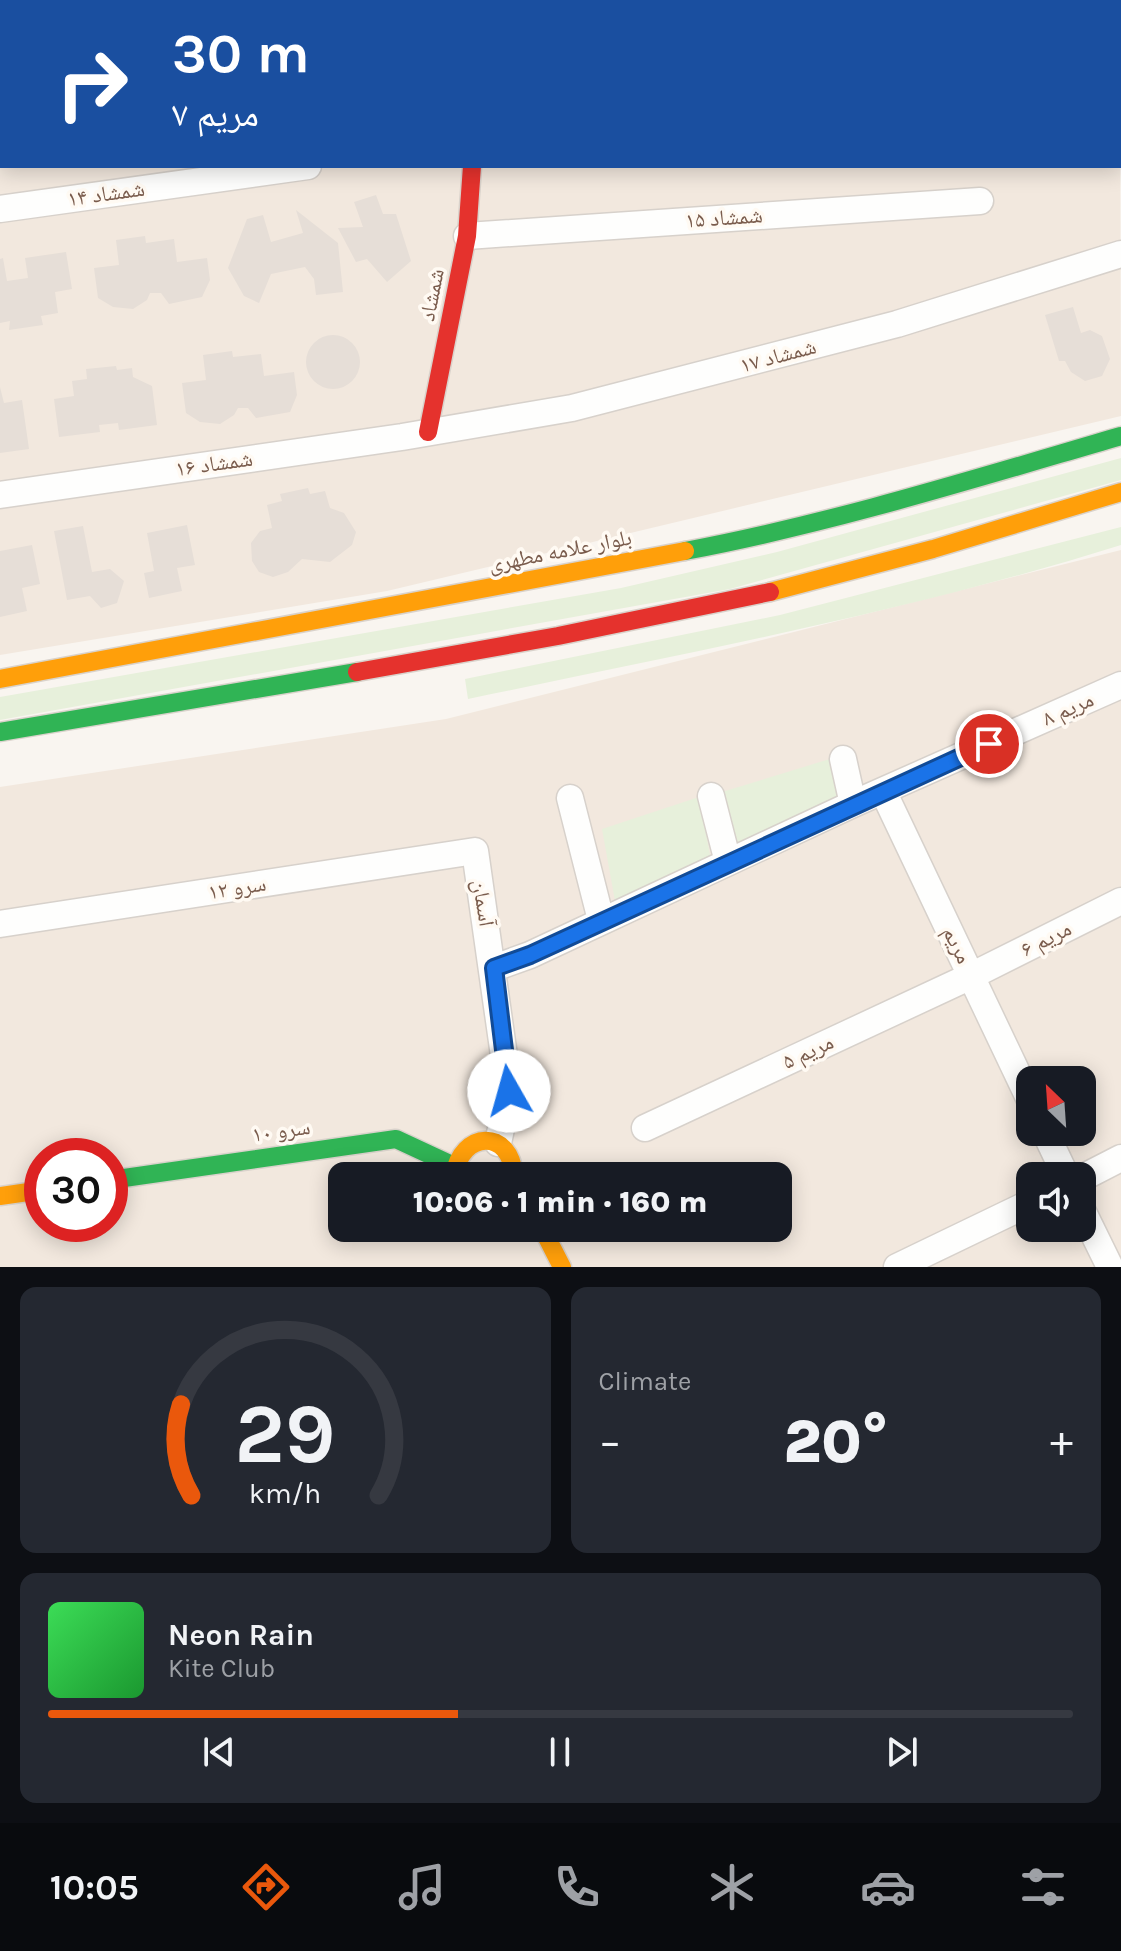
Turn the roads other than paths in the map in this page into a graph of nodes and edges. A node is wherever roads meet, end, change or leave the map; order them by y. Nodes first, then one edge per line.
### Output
1 (294, 168) edge
2 (472, 168) edge
3 (980, 201) dead end
4 (0, 209) edge
5 (467, 236) junction
6 (1121, 254) edge
7 (428, 432) junction
8 (1121, 436) edge
9 (1121, 492) edge
10 (0, 495) edge
11 (0, 679) edge
12 (1121, 685) edge
13 (0, 732) edge
14 (843, 759) dead end
15 (883, 791) junction
16 (711, 796) dead end
17 (570, 798) dead end
18 (853, 804) junction
19 (475, 851) joint
20 (728, 862) junction
21 (1121, 901) edge
22 (601, 920) junction
23 (0, 924) edge
24 (494, 968) junction
25 (971, 976) junction
26 (1016, 1071) edge
27 (645, 1128) dead end
28 (498, 1143) junction
29 (1121, 1158) edge
30 (438, 1162) edge
31 (456, 1162) edge
32 (512, 1162) edge
33 (1096, 1171) edge
34 (128, 1177) edge
35 (24, 1193) edge
36 (0, 1196) edge
37 (1016, 1210) edge
38 (1096, 1238) edge
39 (549, 1242) edge
40 (562, 1267) edge
41 (897, 1267) edge
42 (1110, 1267) edge

1 - 4 street, شمشاد ۱۴
2 - 5 main road, شمشاد
3 - 5 street, شمشاد ۱۵
5 - 7 main road, شمشاد
6 - 7 street, شمشاد ۱۷
7 - 10 street, شمشاد ۱۶
8 - 11 main road, بلوار علامه مطهری
9 - 13 main road
12 - 15 street, مریم ۸
14 - 18 street
15 - 18 street, مریم ۸
15 - 25 street, مریم
16 - 20 street
17 - 22 street
18 - 20 street, مریم ۸
19 - 23 street, سرو ۱۲
19 - 24 street, آسمان
20 - 22 street, مریم ۸
21 - 25 street, مریم ۶
22 - 24 street, مریم ۸
24 - 28 street, آسمان
25 - 26 street, مریم
25 - 27 street, مریم ۵
28 - 31 main road
28 - 32 main road
29 - 33 street
30 - 34 main road, سرو ۱۰
35 - 36 main road
37 - 41 street
38 - 42 street
39 - 40 main road

